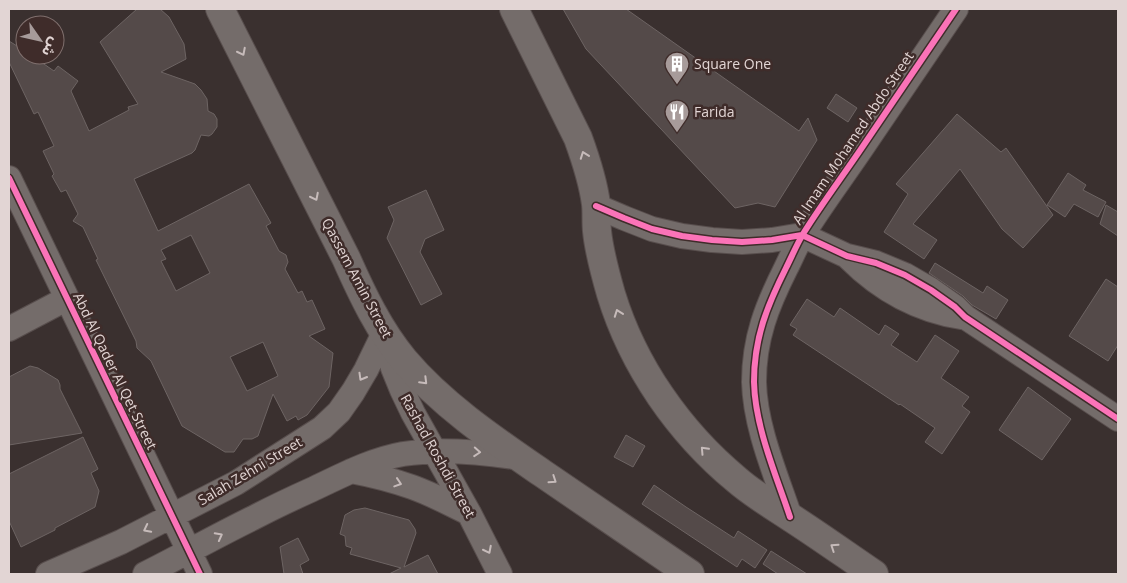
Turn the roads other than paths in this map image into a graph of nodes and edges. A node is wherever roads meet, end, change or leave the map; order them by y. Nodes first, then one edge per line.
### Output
1 (220, 9) edge
2 (514, 9) edge
3 (956, 9) edge
4 (9, 178) edge
5 (596, 206) junction
6 (802, 235) junction
7 (66, 299) junction
8 (9, 329) edge
9 (384, 334) junction
10 (1118, 420) edge
11 (434, 452) junction
12 (520, 458) junction
13 (351, 471) junction
14 (469, 513) junction
15 (172, 516) junction
16 (790, 517) junction
17 (189, 552) junction
18 (48, 574) edge
19 (145, 574) edge
20 (200, 574) edge
21 (500, 574) edge
22 (690, 574) edge
23 (874, 574) edge

1 -> 9 main road, Qassem Amin Street
5 -> 2 main road
3 - 6 street, Al Imam Mohamed Abdo Street
4 - 7 street, Abd Al Qader Al Qet Street
5 - 6 street
16 -> 5 main road
6 - 10 street
6 - 16 street, Al Imam Mohamed Abdo Street
7 - 8 street
7 - 15 street, Abd Al Qader Al Qet Street
9 - 11 street, Rashad Roshdi Street
9 -> 12 main road, Qassem Amin Street
9 -> 15 street, Salah Zehni Street
11 -> 12 street
11 - 13 street
11 - 14 street, Rashad Roshdi Street
12 -> 22 main road, Qassem Amin Street
13 -> 14 street
17 -> 13 street
14 -> 21 street, Rashad Roshdi Street
15 - 17 street, Abd Al Qader Al Qet Street
15 -> 18 street, Salah Zehni Street
23 -> 16 main road
17 - 19 street
17 - 20 street, Abd Al Qader Al Qet Street

